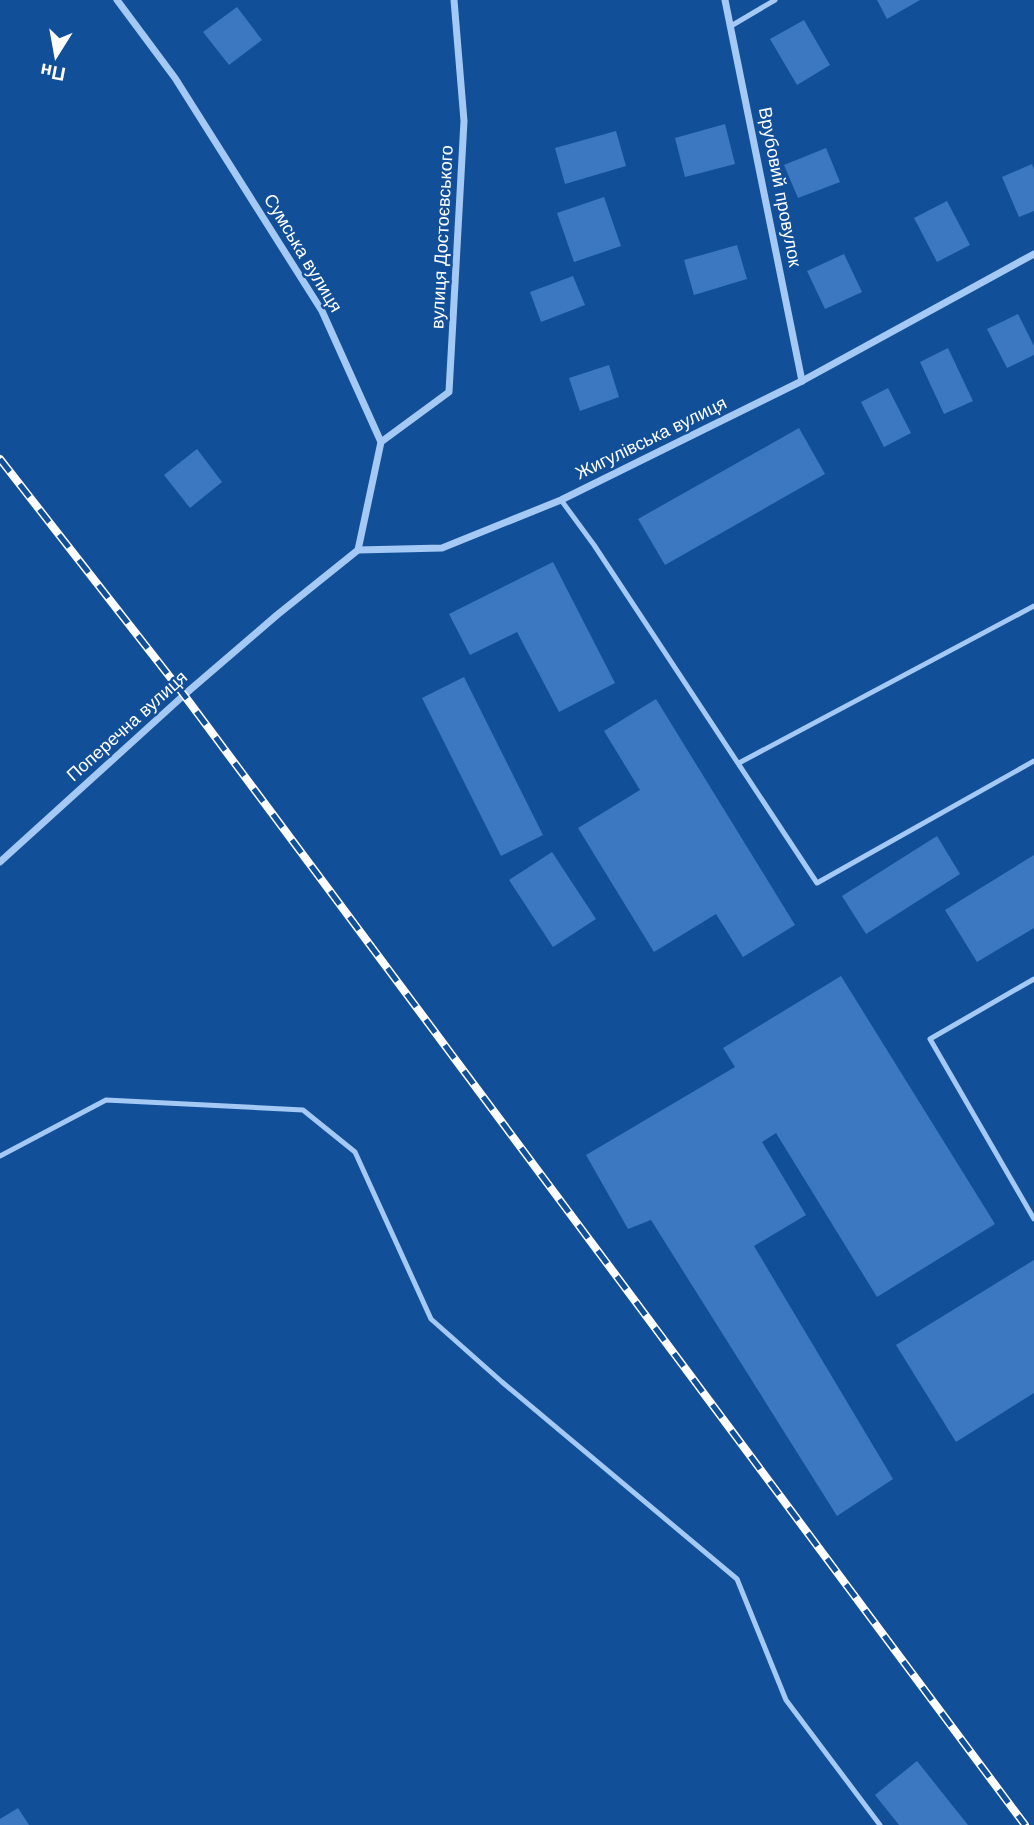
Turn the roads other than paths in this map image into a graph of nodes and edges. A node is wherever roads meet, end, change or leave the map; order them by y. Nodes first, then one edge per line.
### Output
1 (117, 0) edge
2 (454, 0) edge
3 (724, 0) edge
4 (775, 0) edge
5 (731, 26) junction
6 (1034, 254) edge
7 (803, 381) junction
8 (381, 442) junction
9 (561, 500) junction
10 (358, 550) junction
11 (1034, 606) edge
12 (1034, 761) edge
13 (739, 763) junction
14 (0, 862) edge
15 (1034, 979) edge
16 (0, 1156) edge
17 (1034, 1219) edge
18 (880, 1825) edge

1 - 8 street, Сумська вулиця
2 - 8 street, вулиця Достоєвського
3 - 5 street, Врубовий провулок
4 - 5 lane
5 - 7 street, Врубовий провулок
6 - 7 street, Жигулівська вулиця
7 - 9 street, Жигулівська вулиця
8 - 10 street
9 - 10 street, Жигулівська вулиця
9 - 13 lane
10 - 14 street, Поперечна вулиця
11 - 13 lane
12 - 13 lane
15 - 17 lane
16 - 18 lane

